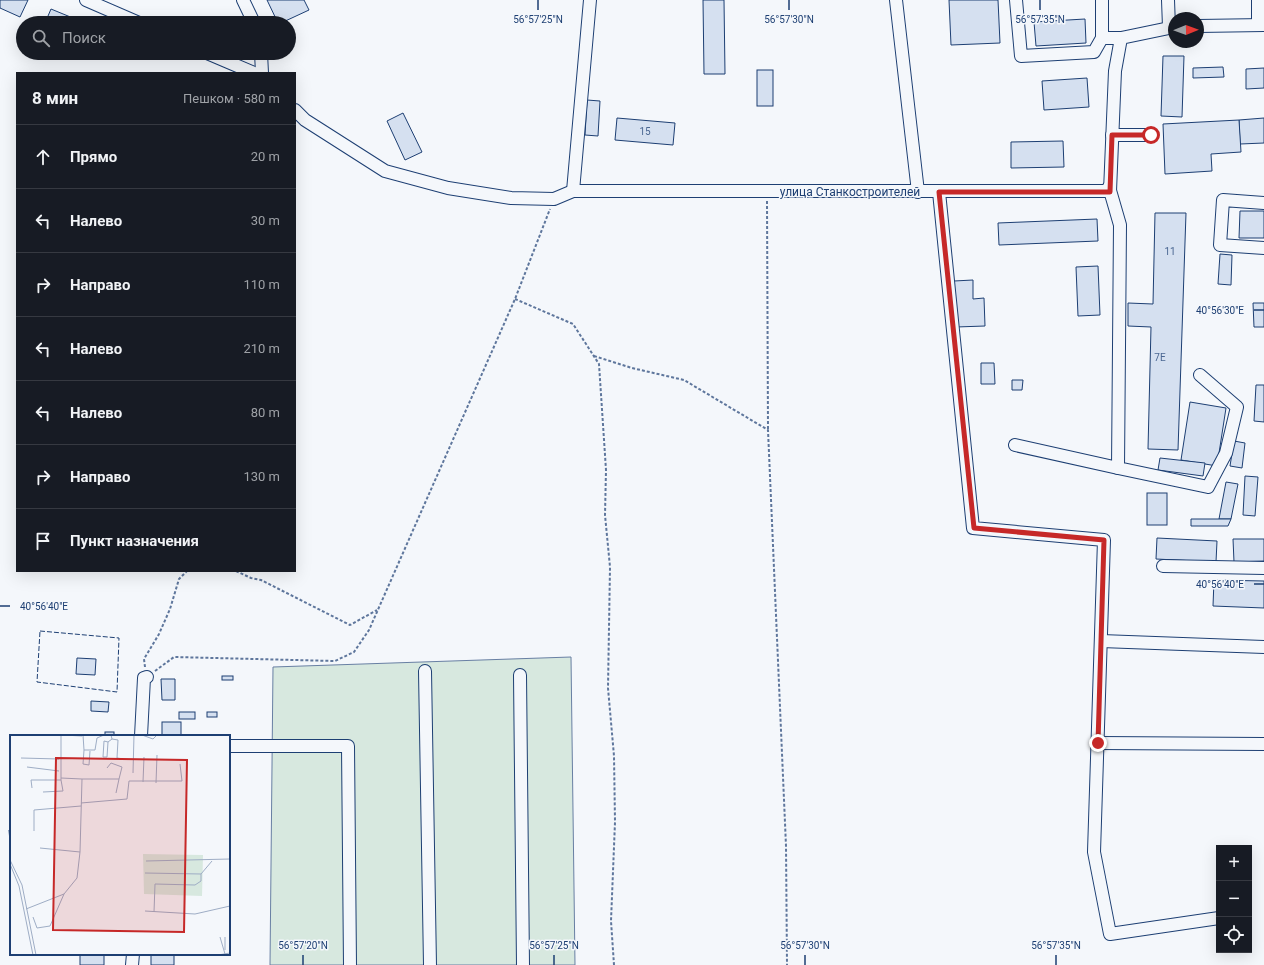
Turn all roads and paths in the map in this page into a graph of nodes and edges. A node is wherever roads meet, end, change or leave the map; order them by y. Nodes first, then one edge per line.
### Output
1 (86, 0) edge
2 (243, 0) edge
3 (590, 0) edge
4 (896, 0) edge
5 (1016, 0) edge
6 (1102, 0) edge
7 (1168, 0) edge
8 (1258, 0) edge
9 (1169, 12) edge
10 (123, 16) edge
11 (251, 16) edge
12 (1261, 25) edge
13 (1204, 26) edge
14 (1168, 28) edge
15 (1102, 38) junction
16 (1121, 38) junction
17 (223, 60) edge
18 (261, 60) edge
19 (252, 72) edge
20 (262, 72) edge
21 (296, 111) edge
22 (1112, 135) junction
23 (1151, 135) dead end
24 (1109, 187) junction
25 (572, 191) junction
26 (767, 192) junction
27 (918, 192) junction
28 (939, 192) junction
29 (1264, 203) edge
30 (552, 206) dead end
31 (1264, 248) edge
32 (515, 299) junction
33 (594, 356) junction
34 (1200, 375) dead end
35 (768, 430) junction
36 (1015, 445) dead end
37 (1118, 468) junction
38 (1163, 566) dead end
39 (1264, 568) edge
40 (186, 572) edge
41 (238, 572) edge
42 (378, 610) junction
43 (1101, 641) junction
44 (1264, 647) edge
45 (425, 671) dead end
46 (520, 675) dead end
47 (147, 677) junction
48 (141, 735) edge
49 (1098, 743) junction
50 (1264, 744) edge
51 (230, 746) edge
52 (1216, 918) edge
53 (133, 955) edge
54 (132, 965) edge
55 (350, 965) edge
56 (430, 965) edge
57 (523, 965) edge
58 (614, 965) edge
59 (787, 965) edge

1 - 10 street
2 - 11 street
3 - 25 street
4 - 27 street
5 - 15 street
6 - 15 street
7 - 9 street
8 - 12 street
12 - 13 street
14 - 16 street
15 - 16 street
16 - 22 street
17 - 19 street
18 - 20 street
21 - 25 street
22 - 23 street
22 - 24 street
24 - 28 street, улица Станкостроителей
24 - 37 street
25 - 26 street, улица Станкостроителей
26 - 27 street, улица Станкостроителей
26 - 35 path
27 - 28 street, улица Станкостроителей
28 - 43 street
29 - 31 street
30 - 32 path
32 - 33 path
32 - 42 path
33 - 35 path
33 - 58 path
34 - 37 street
35 - 59 path
36 - 37 street
38 - 39 street
40 - 47 path
41 - 42 path
42 - 47 path
43 - 44 street
43 - 49 street
45 - 56 street
46 - 57 street
47 - 48 street
49 - 50 street
49 - 52 street
51 - 55 street
53 - 54 street

